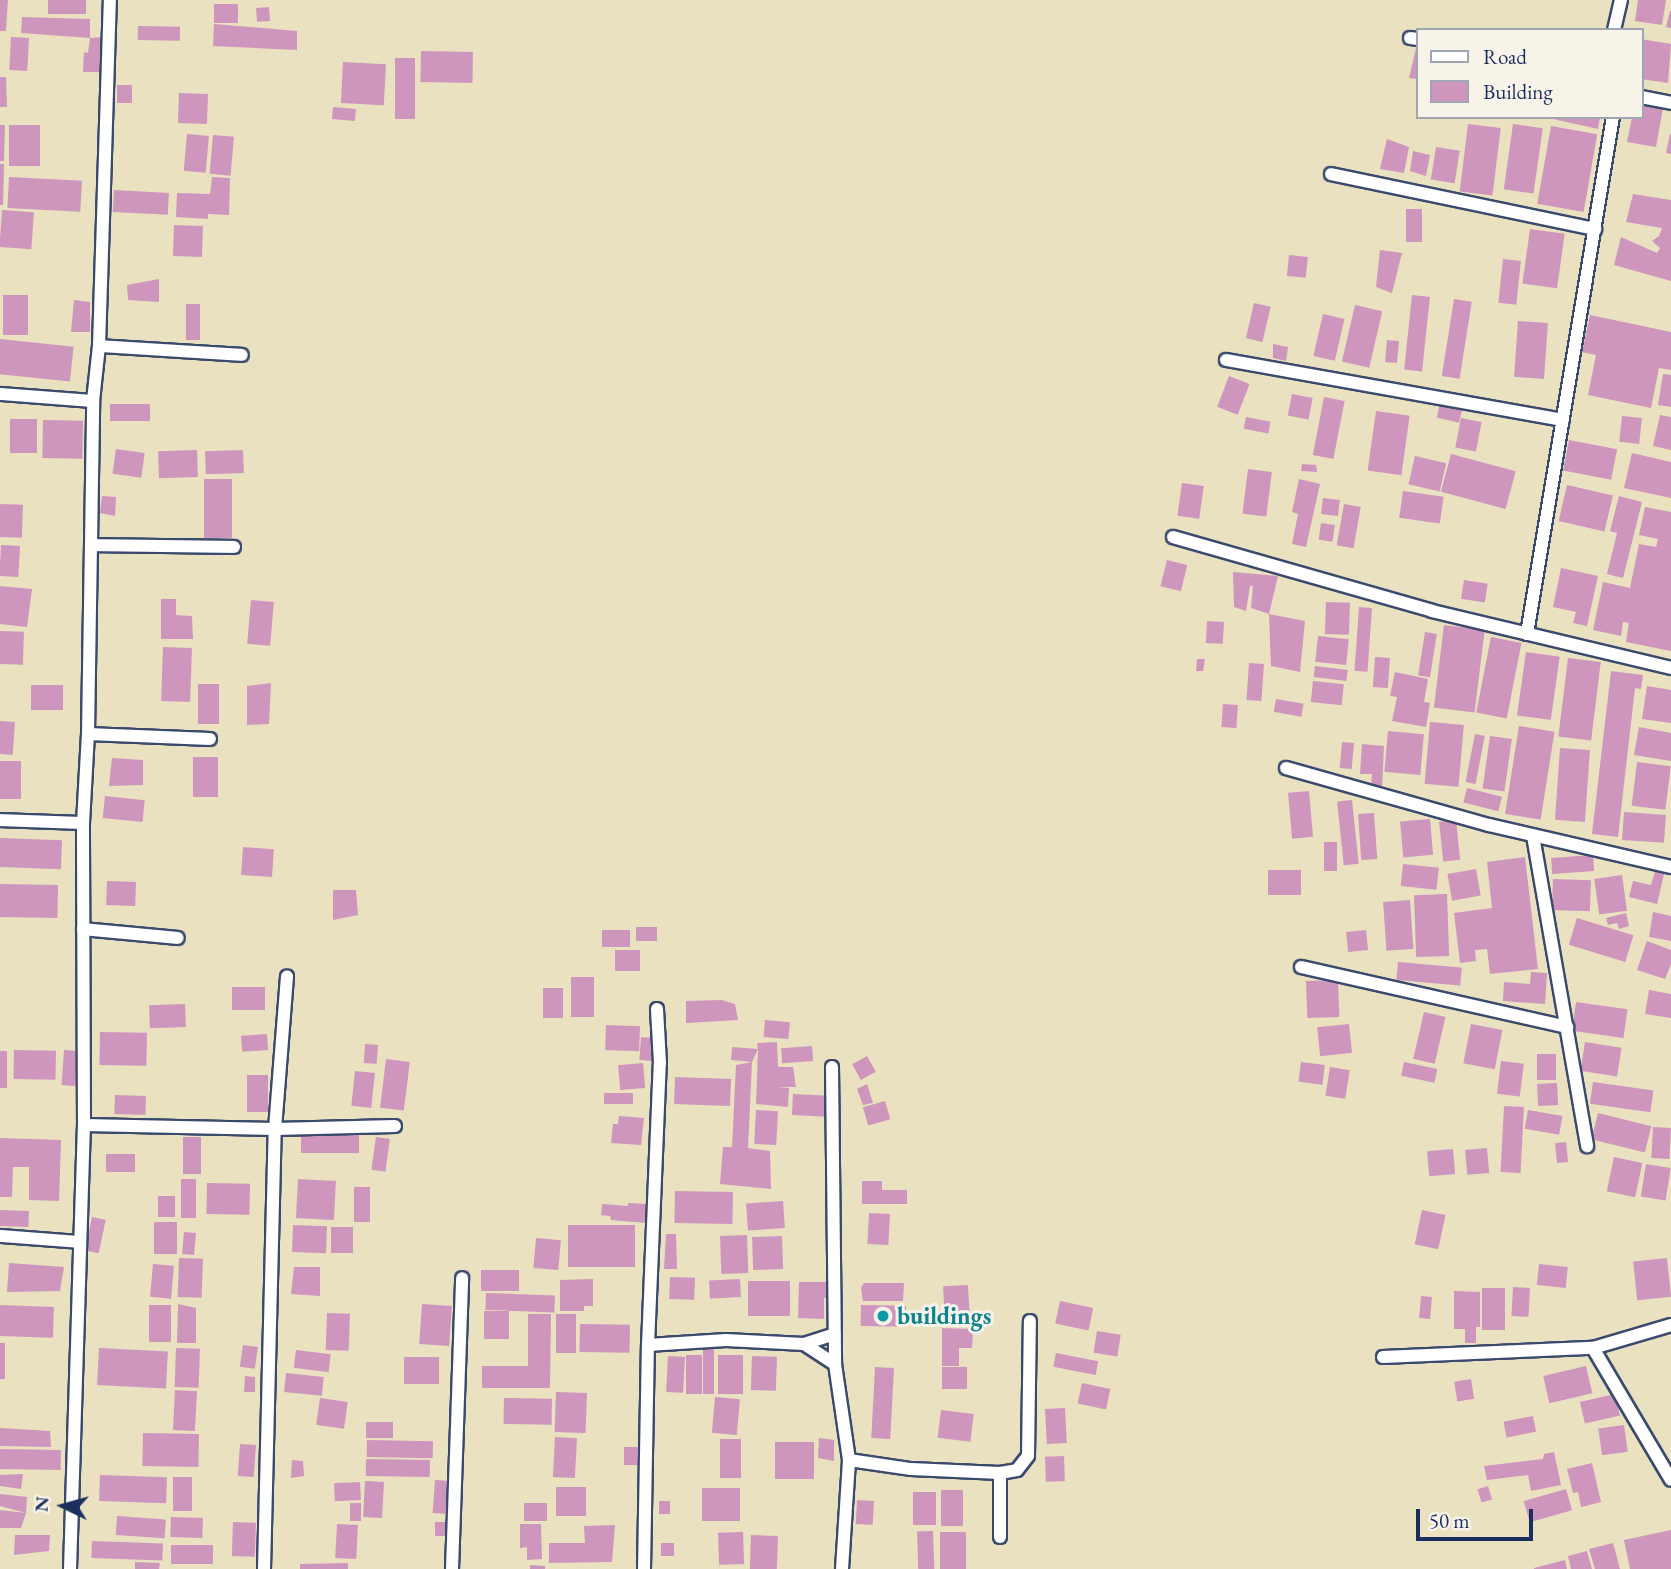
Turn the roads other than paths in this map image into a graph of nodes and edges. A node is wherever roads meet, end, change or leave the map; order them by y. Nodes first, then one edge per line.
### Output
1 (110, 0) edge
2 (1621, 0) edge
3 (1614, 28) edge
4 (1643, 97) edge
5 (1671, 103) edge
6 (1613, 119) edge
7 (1331, 174) dead end
8 (1595, 229) junction
9 (99, 345) junction
10 (242, 355) dead end
11 (1226, 360) dead end
12 (0, 394) edge
13 (93, 401) junction
14 (1563, 420) junction
15 (1173, 537) dead end
16 (91, 545) junction
17 (234, 547) dead end
18 (1527, 634) junction
19 (1671, 668) edge
20 (88, 734) junction
21 (210, 739) dead end
22 (1286, 768) dead end
23 (0, 820) edge
24 (83, 823) junction
25 (1533, 836) junction
26 (1671, 867) edge
27 (83, 929) junction
28 (178, 938) dead end
29 (1301, 967) dead end
30 (286, 976) dead end
31 (657, 1009) dead end
32 (1567, 1027) junction
33 (832, 1066) dead end
34 (85, 1125) junction
35 (395, 1126) dead end
36 (275, 1129) junction
37 (1587, 1146) dead end
38 (0, 1236) edge
39 (79, 1242) junction
40 (462, 1278) dead end
41 (1030, 1321) dead end
42 (1671, 1325) edge
43 (834, 1334) junction
44 (804, 1344) junction
45 (648, 1345) junction
46 (1592, 1348) junction
47 (1383, 1357) dead end
48 (835, 1364) junction
49 (849, 1460) junction
50 (1000, 1473) junction
51 (1671, 1480) edge
52 (1000, 1537) dead end
53 (70, 1569) edge
54 (264, 1569) edge
55 (452, 1569) edge
56 (644, 1569) edge
57 (842, 1569) edge

1 - 9 street
2 - 3 street
4 - 5 street
6 - 8 street
7 - 8 street
8 - 14 street
9 - 10 street
9 - 13 street
11 - 14 street
12 - 13 street
13 - 16 street
14 - 18 street
15 - 18 street
16 - 17 street
16 - 20 street
18 - 19 street
20 - 21 street
20 - 24 street
22 - 25 street
23 - 24 street
24 - 27 street
25 - 26 street
25 - 32 street
27 - 28 street
27 - 34 street
29 - 32 street
30 - 36 street
31 - 45 street
32 - 37 street
33 - 43 street
34 - 36 street
34 - 39 street
35 - 36 street
36 - 54 street
38 - 39 street
39 - 53 street
40 - 55 street
41 - 50 street
42 - 46 street
43 - 44 street
43 - 48 street
44 - 45 street
44 - 48 street
45 - 56 street
46 - 47 street
46 - 51 street
48 - 49 street
49 - 50 street
49 - 57 street
50 - 52 street

